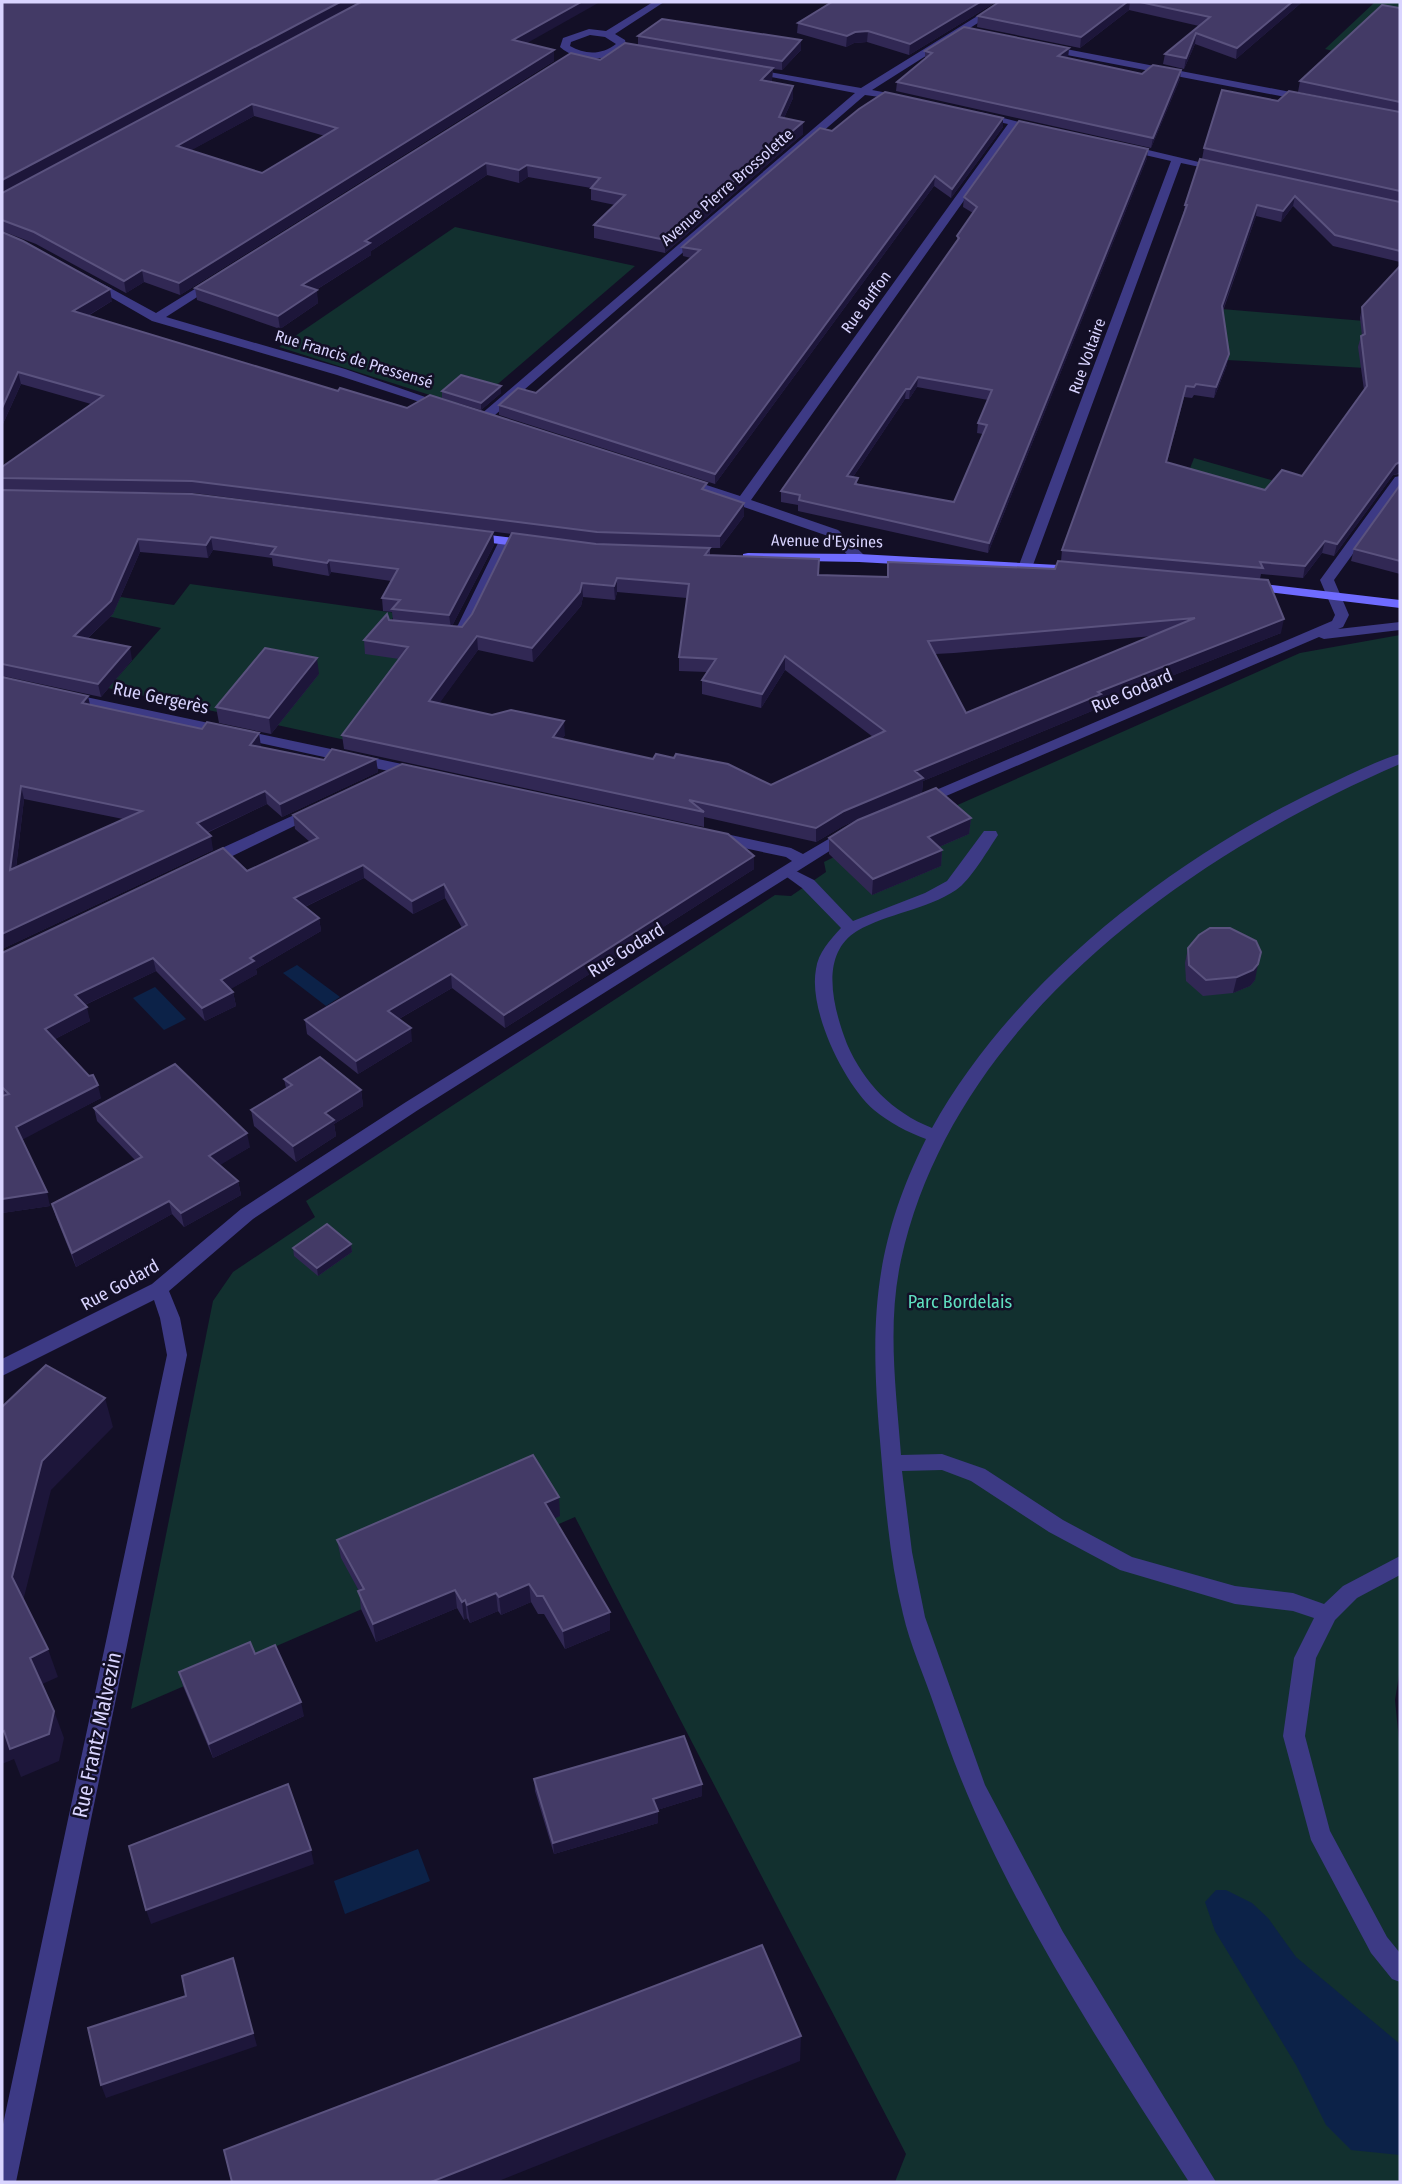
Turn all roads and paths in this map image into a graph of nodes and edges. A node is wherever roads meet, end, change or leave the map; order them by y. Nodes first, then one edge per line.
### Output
1 (659, 2) edge
2 (1006, 2) edge
3 (963, 30) junction
4 (608, 34) junction
5 (979, 34) edge
6 (1030, 45) edge
7 (619, 48) junction
8 (632, 51) edge
9 (577, 54) junction
10 (565, 61) edge
11 (738, 68) edge
12 (864, 90) junction
13 (1320, 101) edge
14 (923, 103) edge
15 (962, 111) edge
16 (1014, 123) junction
17 (1055, 132) edge
18 (1110, 144) edge
19 (1177, 159) junction
20 (1230, 170) edge
21 (230, 272) edge
22 (77, 274) edge
23 (156, 318) junction
24 (477, 416) joint
25 (667, 476) edge
26 (1400, 480) edge
27 (744, 500) junction
28 (451, 534) edge
29 (506, 541) junction
30 (542, 545) edge
31 (733, 557) edge
32 (859, 558) junction
33 (1026, 565) junction
34 (1093, 571) edge
35 (1227, 584) edge
36 (1334, 595) junction
37 (1400, 604) edge
38 (1400, 626) edge
39 (444, 635) edge
40 (1310, 636) junction
41 (55, 695) edge
42 (1400, 759) edge
43 (402, 769) junction
44 (429, 775) edge
45 (377, 781) edge
46 (327, 805) edge
47 (898, 811) edge
48 (862, 826) edge
49 (697, 833) edge
50 (990, 835) dead end
51 (804, 861) junction
52 (190, 870) edge
53 (788, 872) junction
54 (850, 928) junction
55 (935, 1136) junction
56 (159, 1289) junction
57 (2, 1368) edge
58 (891, 1463) junction
59 (1400, 1565) edge
60 (1327, 1614) junction
61 (1400, 1971) edge
62 (3, 2182) edge
63 (1203, 2182) edge

1 - 4 street
2 - 3 street, Avenue Pierre Brossolette
3 - 5 street
3 - 12 street, Avenue Pierre Brossolette
4 - 7 street
4 - 9 street
6 - 13 street
7 - 8 street
7 - 9 street
9 - 10 street
11 - 12 street
12 - 14 street
12 - 24 street, Avenue Pierre Brossolette
15 - 16 street
16 - 17 street
16 - 27 street, Rue Buffon
18 - 19 street
19 - 20 street
19 - 33 street, Rue Voltaire
21 - 23 street
22 - 23 street, Rue Francis de Pressensé
23 - 24 street, Rue Francis de Pressensé
25 - 27 street
26 - 36 street
27 - 32 street
28 - 29 street
29 - 30 street
29 - 39 street
31 - 32 street, Avenue d'Eysines
32 - 33 street, Avenue d'Eysines
33 - 34 street, Avenue d'Eysines
35 - 36 street
36 - 37 street
36 - 40 street
38 - 40 street
40 - 47 street, Rue Godard
41 - 43 street, Rue Gergerès
42 - 55 street
43 - 44 street, Rue Gergerès
43 - 45 street
46 - 52 street
48 - 51 street, Rue Godard
49 - 51 street
50 - 54 street
51 - 53 street, Rue Godard
53 - 54 street
53 - 56 street, Rue Godard
54 - 55 street
55 - 58 street
56 - 57 street, Rue Godard
56 - 62 street, Rue Frantz Malvezin
58 - 60 street
58 - 63 street
59 - 60 street
60 - 61 street

